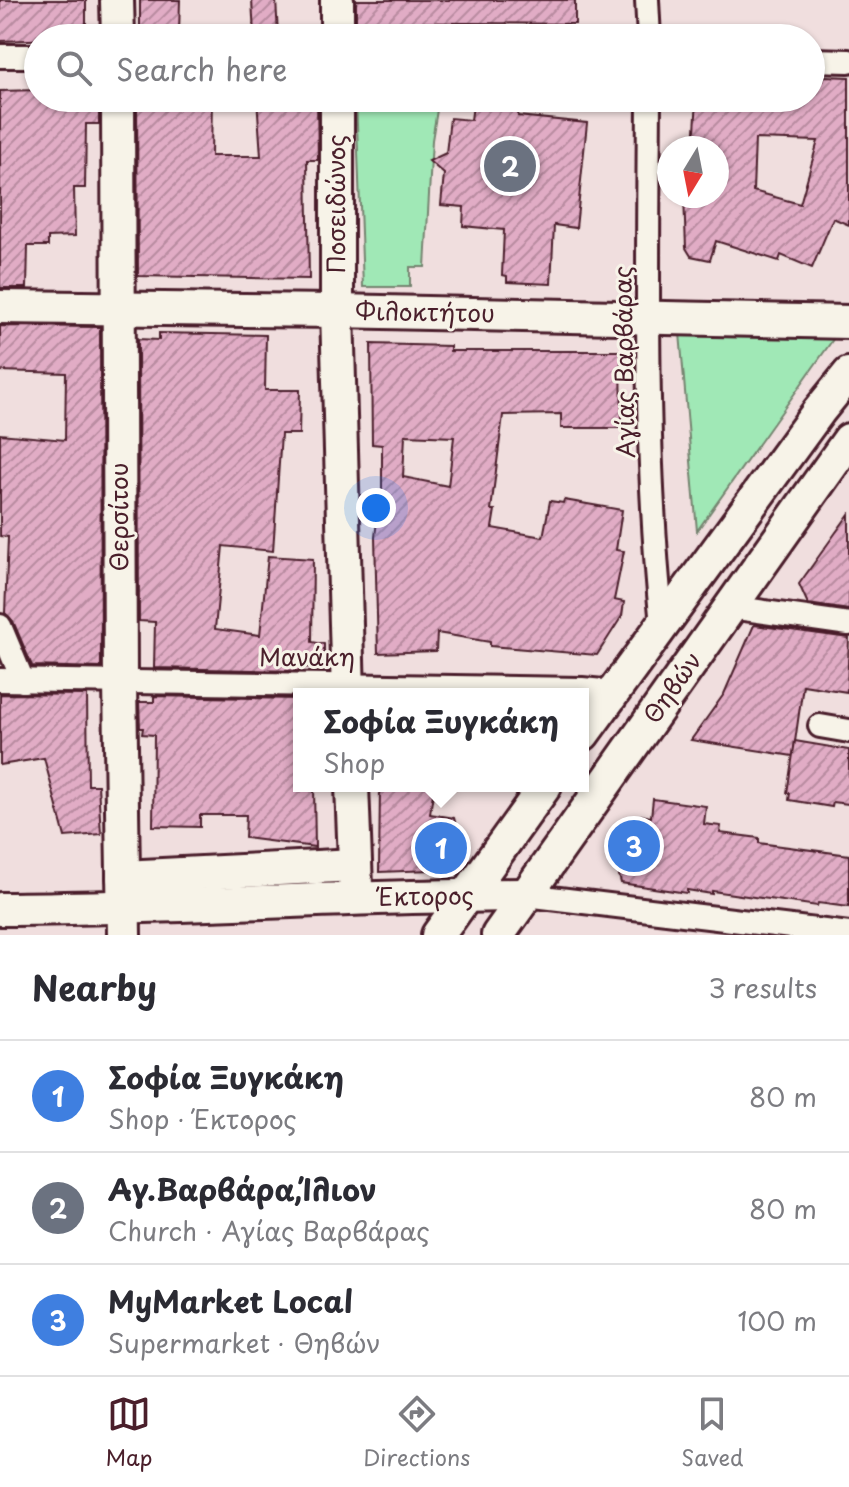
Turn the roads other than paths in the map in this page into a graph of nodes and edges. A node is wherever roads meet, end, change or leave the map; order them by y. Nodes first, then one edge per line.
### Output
1 (117, 0) edge
2 (337, 0) edge
3 (647, 0) edge
4 (118, 24) edge
5 (337, 24) edge
6 (648, 24) edge
7 (0, 56) edge
8 (24, 56) edge
9 (825, 60) edge
10 (849, 61) edge
11 (118, 112) edge
12 (337, 112) edge
13 (649, 112) edge
14 (0, 307) edge
15 (120, 308) junction
16 (337, 311) junction
17 (647, 317) junction
18 (849, 322) edge
19 (849, 374) edge
20 (849, 440) edge
21 (730, 607) junction
22 (849, 624) edge
23 (662, 625) junction
24 (0, 626) edge
25 (11, 680) edge
26 (120, 683) junction
27 (310, 688) edge
28 (348, 688) edge
29 (589, 690) edge
30 (614, 692) junction
31 (589, 726) edge
32 (820, 726) dead end
33 (849, 731) edge
34 (352, 792) edge
35 (541, 792) edge
36 (355, 865) junction
37 (466, 895) junction
38 (526, 895) junction
39 (357, 898) junction
40 (124, 907) edge
41 (0, 909) edge
42 (849, 934) edge
43 (438, 935) edge
44 (498, 935) edge

1 - 4 street
2 - 5 street
3 - 6 street
7 - 8 street
9 - 10 street
11 - 15 street, Θερσίτου
12 - 16 street, Ποσειδώνος
13 - 17 street, Αγίας Βαρβάρας
14 - 15 street, Φιλοκτήτου
15 - 16 street, Φιλοκτήτου
15 - 26 street, Θερσίτου
16 - 17 street, Φιλοκτήτου
16 - 28 street, Ποσειδώνος
17 - 18 street, Φιλοκτήτου
17 - 23 street, Αγίας Βαρβάρας
19 - 23 street, Θηβών
20 - 21 street, Θηβών
21 - 22 street
21 - 38 street, Θηβών
23 - 30 street, Θηβών
24 - 25 street
25 - 26 street, Μανάκη
26 - 27 street, Μανάκη
26 - 40 street, Θερσίτου
29 - 30 street, Μανάκη
30 - 31 street, Θηβών
32 - 33 street
34 - 36 street
35 - 37 street
36 - 39 street
36 - 40 street, Έκτορος
37 - 38 street, Έκτορος
37 - 39 street, Έκτορος
37 - 43 street
38 - 42 street, Έκτορος
38 - 44 street, Θηβών
39 - 40 street, Έκτορος
40 - 41 street, Έκτορος

